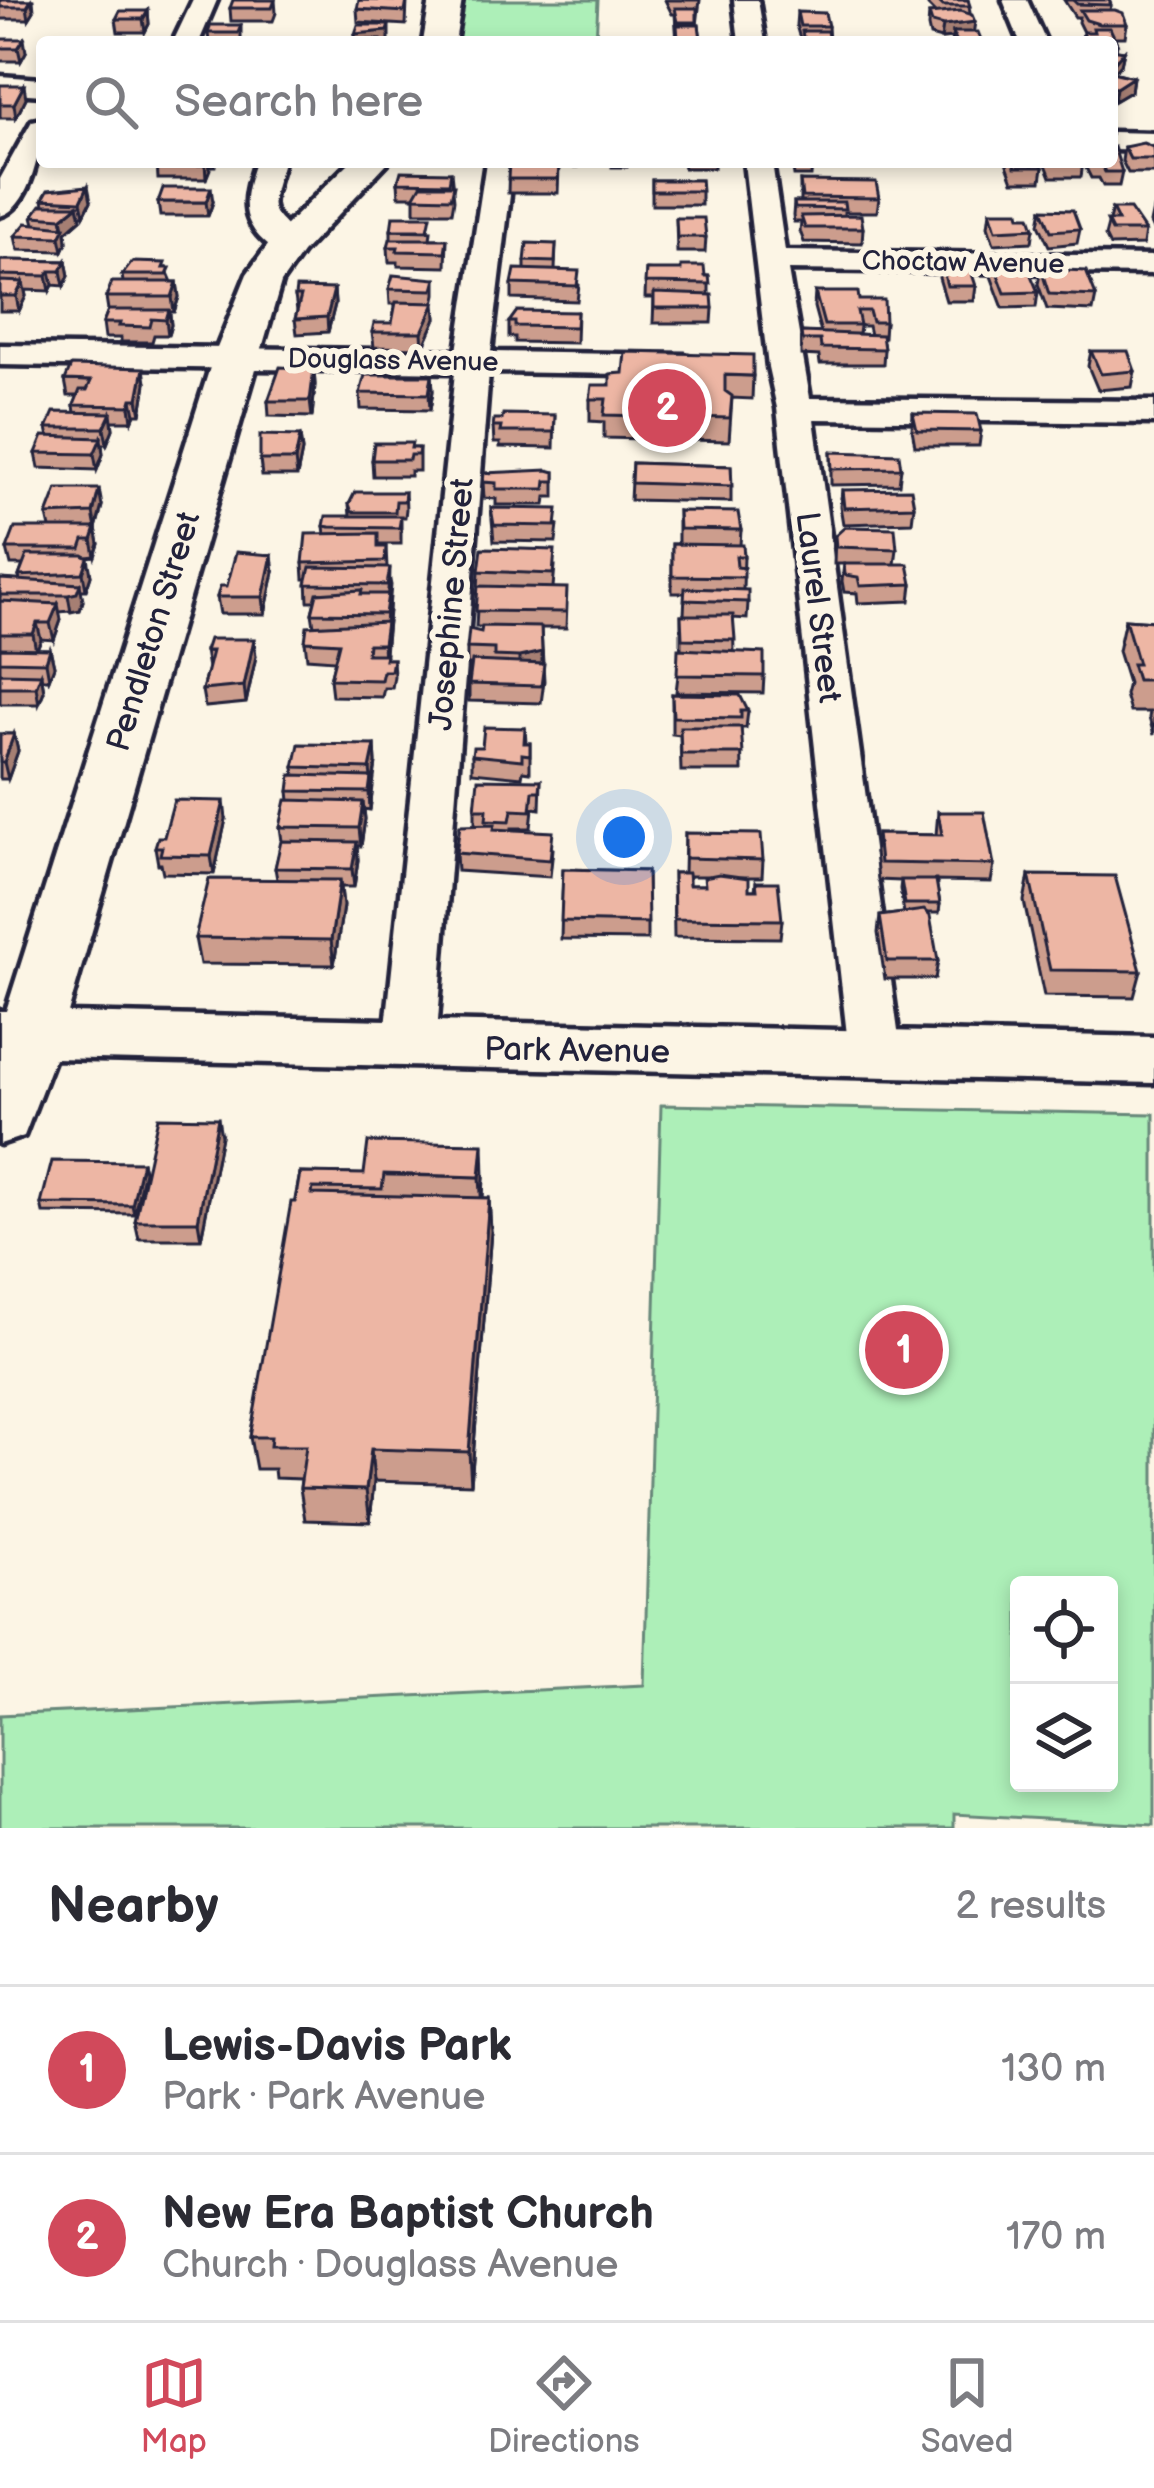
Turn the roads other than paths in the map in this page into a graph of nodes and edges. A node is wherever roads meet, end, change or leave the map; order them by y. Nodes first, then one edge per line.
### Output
1 (205, 0) edge
2 (446, 0) edge
3 (746, 0) edge
4 (1015, 0) edge
5 (189, 36) edge
6 (440, 36) edge
7 (751, 36) edge
8 (1030, 36) edge
9 (0, 84) edge
10 (36, 87) edge
11 (36, 138) edge
12 (1118, 141) edge
13 (1154, 142) edge
14 (267, 168) edge
15 (364, 168) edge
16 (499, 168) edge
17 (759, 168) edge
18 (0, 207) edge
19 (288, 245) junction
20 (772, 260) junction
21 (1154, 265) edge
22 (0, 355) edge
23 (233, 358) junction
24 (472, 360) junction
25 (785, 367) junction
26 (795, 408) junction
27 (1154, 412) edge
28 (15, 1034) edge
29 (410, 1046) junction
30 (875, 1053) junction
31 (1154, 1060) edge
32 (0, 1119) edge

1 - 5 street
2 - 6 main road
3 - 7 street
4 - 8 street
9 - 10 street
11 - 18 street
12 - 13 street
14 - 19 street
15 - 19 main road
16 - 24 street, Josephine Street
17 - 20 street, Laurel Street
19 - 23 main road, Pendleton Street
20 - 21 street, Choctaw Avenue
20 - 25 street, Laurel Street
22 - 23 street, Douglass Avenue
23 - 24 street, Douglass Avenue
23 - 28 main road, Pendleton Street
24 - 25 street, Douglass Avenue
24 - 29 street, Josephine Street
25 - 26 street, Laurel Street
26 - 27 street
26 - 30 street, Laurel Street
28 - 29 main road, Park Avenue
28 - 32 main road, Pendleton Street
29 - 30 main road, Park Avenue
30 - 31 main road, Park Avenue

